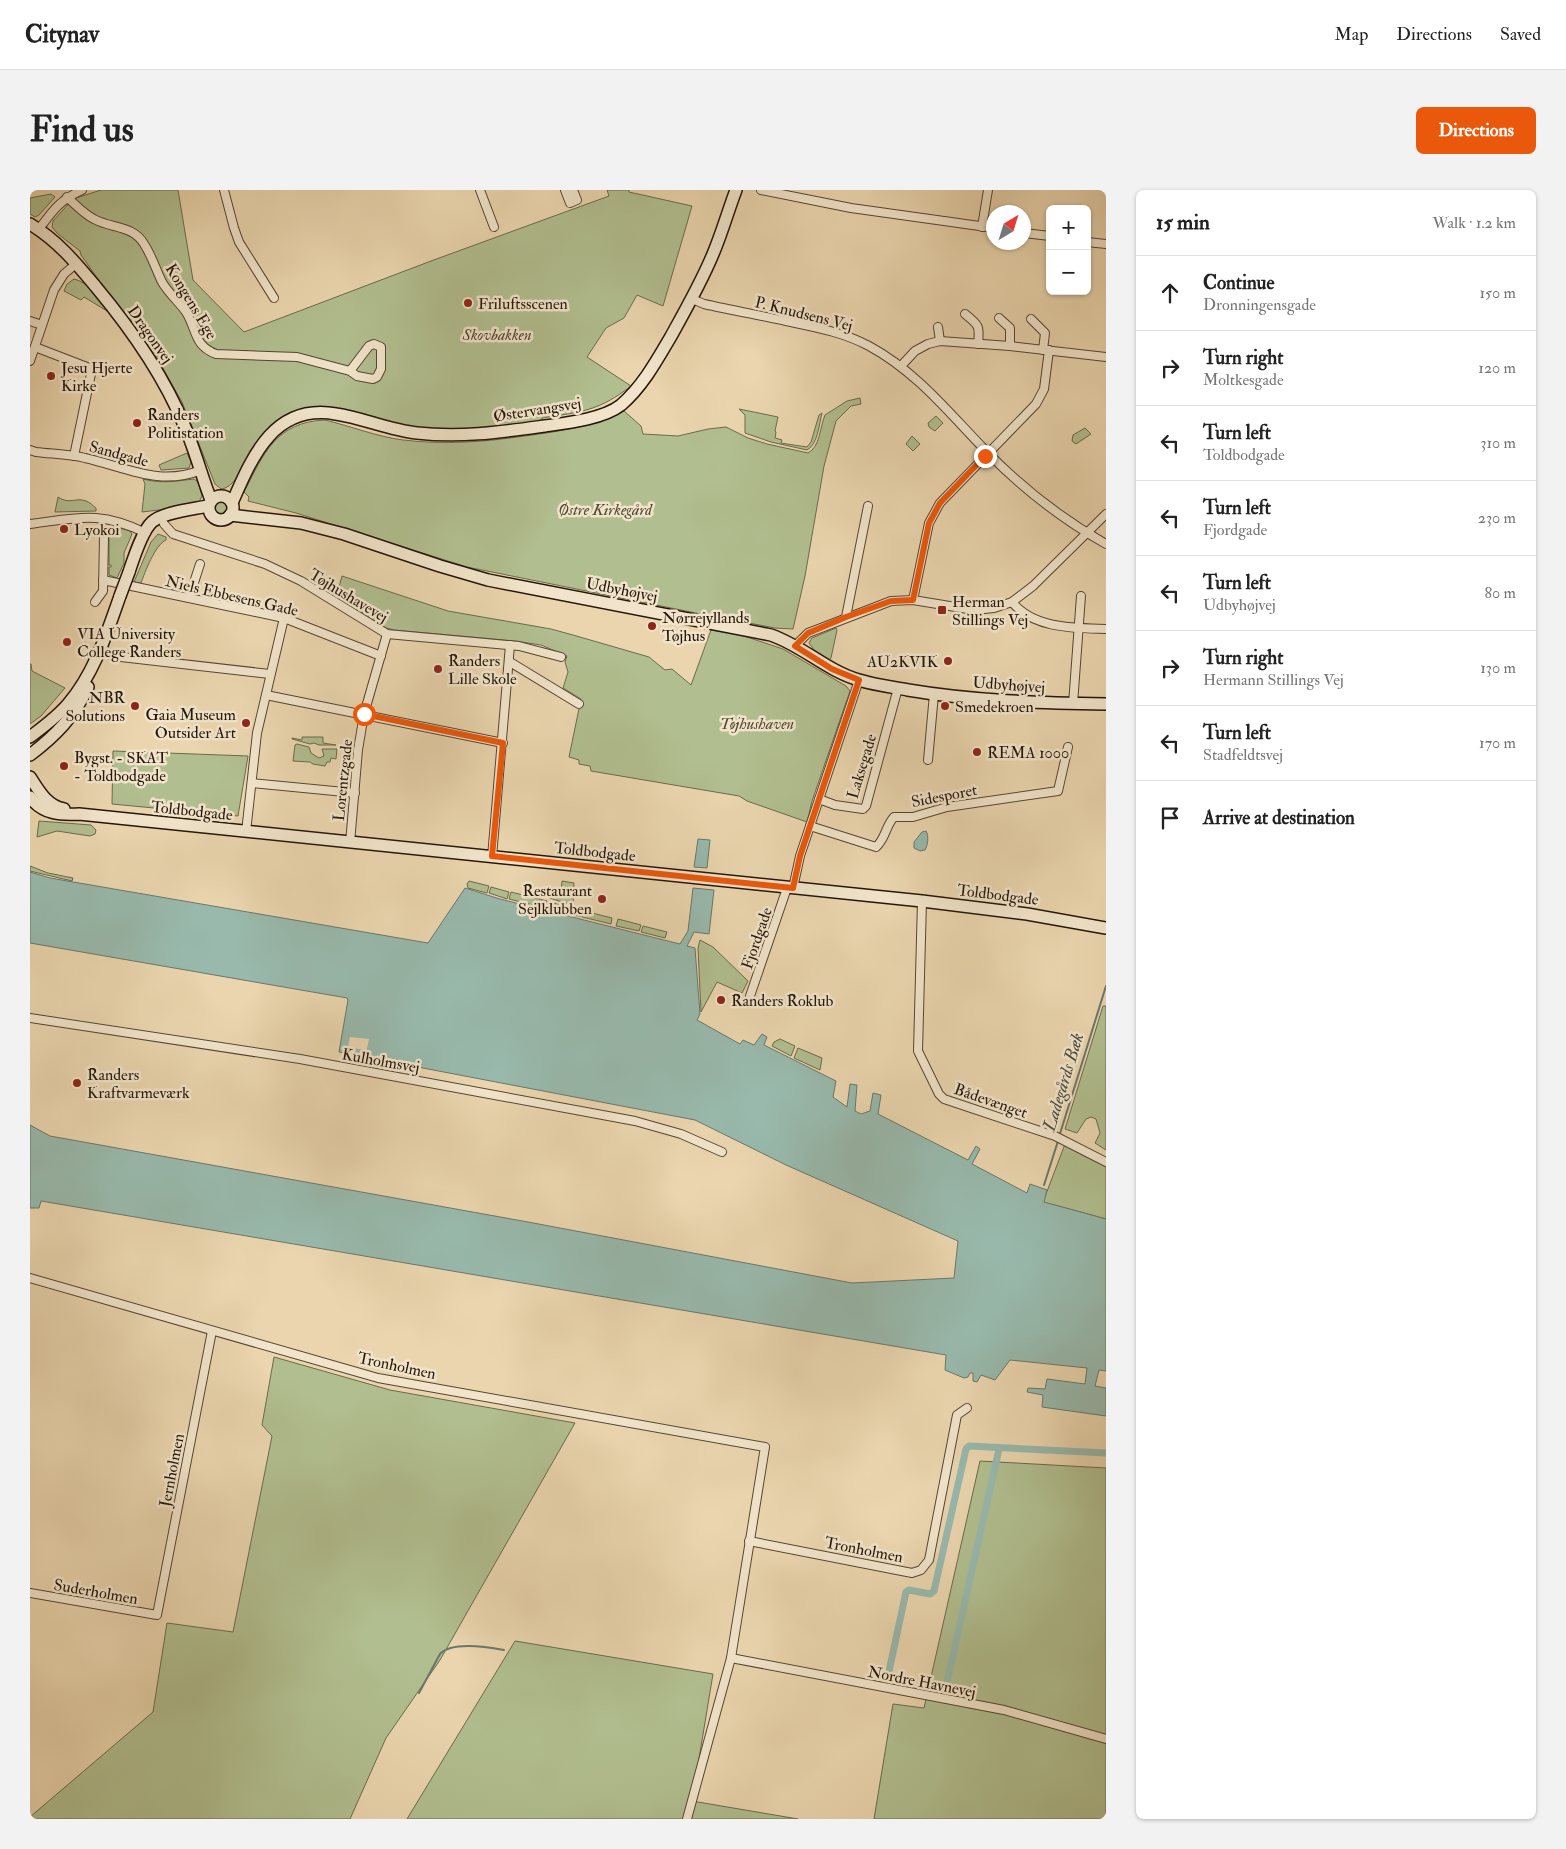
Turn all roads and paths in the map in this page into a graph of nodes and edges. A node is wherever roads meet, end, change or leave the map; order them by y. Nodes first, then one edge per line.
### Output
1 (82, 190) edge
2 (224, 190) edge
3 (480, 190) edge
4 (565, 190) edge
5 (573, 190) edge
6 (736, 190) edge
7 (761, 190) edge
8 (988, 190) edge
9 (67, 197) junction
10 (34, 226) edge
11 (494, 227) dead end
12 (982, 227) junction
13 (986, 227) edge
14 (1031, 234) edge
15 (1046, 236) edge
16 (1091, 242) edge
17 (1106, 244) edge
18 (77, 263) junction
19 (274, 298) dead end
20 (692, 299) junction
21 (965, 314) dead end
22 (999, 318) dead end
23 (1031, 319) dead end
24 (30, 321) edge
25 (42, 325) junction
26 (938, 326) dead end
27 (940, 341) junction
28 (978, 344) junction
29 (1010, 346) junction
30 (35, 347) junction
31 (1046, 350) junction
32 (1106, 357) edge
33 (30, 359) edge
34 (901, 366) junction
35 (350, 371) junction
36 (30, 450) edge
37 (988, 453) junction
38 (74, 456) junction
39 (202, 475) junction
40 (221, 505) junction
41 (868, 506) dead end
42 (1106, 514) edge
43 (30, 524) edge
44 (164, 524) junction
45 (146, 533) junction
46 (1086, 534) junction
47 (104, 535) dead end
48 (1106, 544) edge
49 (200, 564) dead end
50 (103, 580) junction
51 (1081, 596) dead end
52 (189, 598) junction
53 (913, 600) junction
54 (95, 602) dead end
55 (1012, 602) junction
56 (846, 617) junction
57 (284, 618) junction
58 (1079, 628) junction
59 (1106, 629) edge
60 (387, 634) junction
61 (510, 645) junction
62 (795, 646) junction
63 (106, 649) junction
64 (381, 656) junction
65 (561, 657) dead end
66 (510, 662) junction
67 (270, 674) junction
68 (859, 680) junction
69 (898, 688) junction
70 (934, 694) junction
71 (266, 695) junction
72 (580, 704) dead end
73 (1073, 704) junction
74 (1106, 704) edge
75 (364, 714) junction
76 (30, 738) edge
77 (503, 743) junction
78 (1068, 747) dead end
79 (30, 755) edge
80 (928, 760) dead end
81 (30, 777) edge
82 (252, 783) junction
83 (355, 793) junction
84 (30, 797) edge
85 (818, 799) junction
86 (79, 814) junction
87 (810, 826) junction
88 (246, 832) junction
89 (350, 843) junction
90 (492, 856) junction
91 (790, 888) junction
92 (922, 901) junction
93 (1106, 928) edge
94 (750, 996) dead end
95 (30, 1018) edge
96 (722, 1152) dead end
97 (1106, 1162) edge
98 (30, 1278) edge
99 (212, 1331) junction
100 (967, 1408) dead end
101 (749, 1542) junction
102 (30, 1593) edge
103 (157, 1616) joint
104 (731, 1658) junction
105 (1106, 1739) edge
106 (687, 1819) edge

1 - 9 street
2 - 19 street
3 - 11 street
4 - 5 street
6 - 20 street, Østervangsvej
7 - 12 street
8 - 12 street
9 - 10 street
9 - 35 street, Kongens Ege
10 - 18 street, Dragonvej
12 - 13 street
14 - 15 street
16 - 17 street
18 - 25 street
18 - 39 street, Dragonvej
20 - 34 street, P. Knudsens Vej
20 - 40 street, Østervangsvej
21 - 28 street
22 - 29 street
23 - 31 street
24 - 25 street
25 - 30 street
26 - 27 street
27 - 28 street
27 - 34 street
28 - 29 street
29 - 31 street
30 - 33 street
30 - 38 street
31 - 32 street
31 - 37 street
34 - 37 street, P. Knudsens Vej
35 - 35 street, Kongens Ege
36 - 38 street, Sandgade
37 - 46 street, P. Knudsens Vej
37 - 53 street
38 - 39 street, Sandgade
39 - 40 street, Dragonvej
40 - 44 street
40 - 45 street
40 - 62 street, Udbyhøjvej
41 - 56 street
42 - 46 street
43 - 45 street
44 - 45 street
44 - 60 street, Tøjhushavevej
45 - 63 street, bridge
46 - 48 street, P. Knudsens Vej
46 - 55 street
47 - 50 street
49 - 52 street
50 - 52 street, Niels Ebbesens Gade
50 - 54 street
51 - 58 street
52 - 57 street, Niels Ebbesens Gade
53 - 55 street
53 - 56 street
55 - 58 street
56 - 62 street
57 - 64 street, Niels Ebbesens Gade
57 - 67 street
58 - 59 street
58 - 73 street
60 - 61 street, Tøjhushavevej
60 - 64 street, Lorentzgade
61 - 65 street, Tøjhushavevej
61 - 66 street
62 - 68 street, Udbyhøjvej
63 - 67 street
63 - 76 street
63 - 79 street
64 - 75 street, Lorentzgade
66 - 72 street
66 - 77 street
67 - 71 street
68 - 69 street, Udbyhøjvej
68 - 85 street, Fjordgade
69 - 70 street, Udbyhøjvej
69 - 85 street, Laksegade
70 - 73 street, Udbyhøjvej
70 - 80 street
71 - 75 street
71 - 82 street
73 - 74 street, Udbyhøjvej
75 - 77 street
75 - 83 street, Lorentzgade
77 - 90 street
78 - 87 street, Sidesporet
81 - 86 street, Toldbodgade
82 - 83 street
82 - 88 street
83 - 89 street, Lorentzgade
84 - 86 street, Toldbodgade
85 - 87 street, Fjordgade
86 - 88 street, Toldbodgade
87 - 91 street, Fjordgade
88 - 89 street, Toldbodgade
89 - 90 street, Toldbodgade
90 - 91 street, Toldbodgade
91 - 92 street, Toldbodgade
91 - 94 street, Fjordgade
92 - 93 street, Toldbodgade
92 - 97 street, Bådevænget
95 - 96 street, Kulholmsvej
98 - 99 street, Tronholmen
99 - 101 street, Tronholmen
99 - 103 street, Jernholmen
100 - 101 street, Tronholmen
101 - 104 street
102 - 103 street, Suderholmen
104 - 105 street, Nordre Havnevej
104 - 106 street

